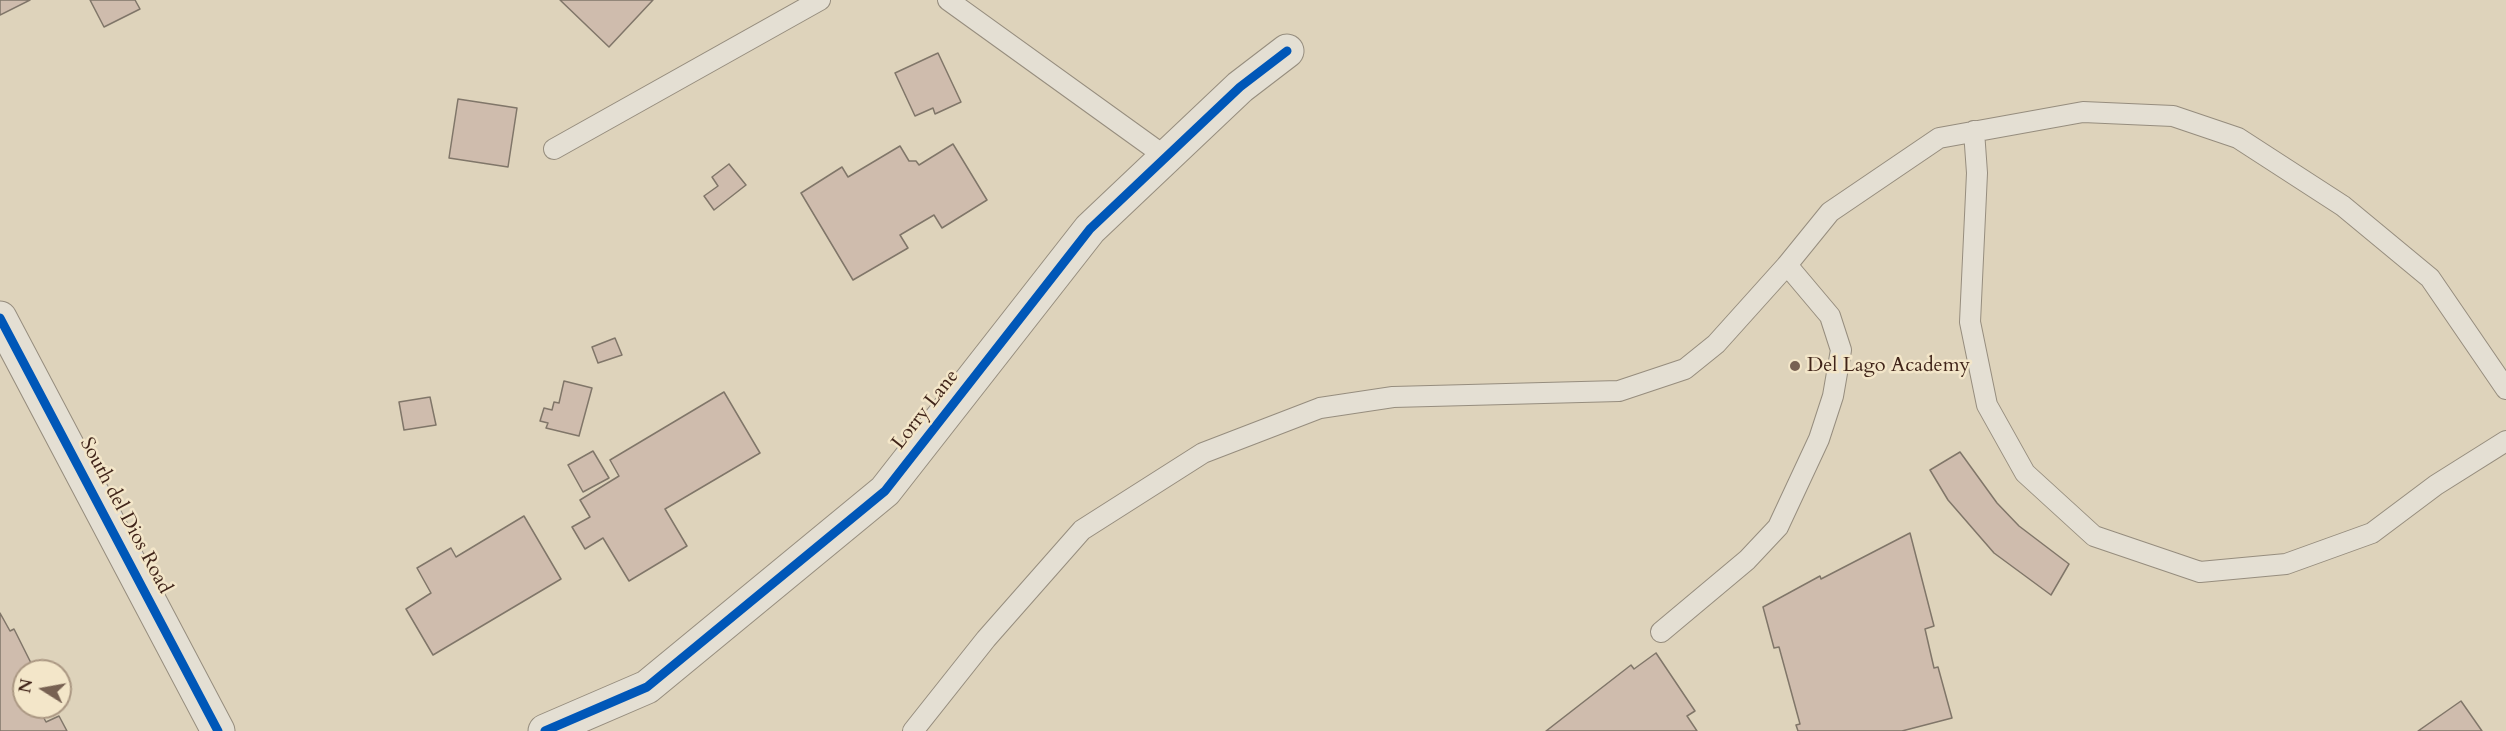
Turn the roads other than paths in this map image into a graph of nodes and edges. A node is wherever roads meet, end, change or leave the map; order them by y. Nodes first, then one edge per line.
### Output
1 (820, 0) edge
2 (948, 0) edge
3 (1287, 51) dead end
4 (1974, 132) junction
5 (554, 149) dead end
6 (1166, 157) junction
7 (1787, 265) junction
8 (0, 318) edge
9 (2506, 388) edge
10 (2506, 441) edge
11 (1661, 632) dead end
12 (218, 731) edge
13 (545, 731) edge
14 (913, 731) edge

1 - 5 lane
2 - 6 lane
3 - 6 street, Lorry Lane
4 - 7 lane
4 - 9 lane
4 - 10 lane
6 - 13 street, Lorry Lane
7 - 11 lane
7 - 14 lane
8 - 12 street, South del Dios Road

